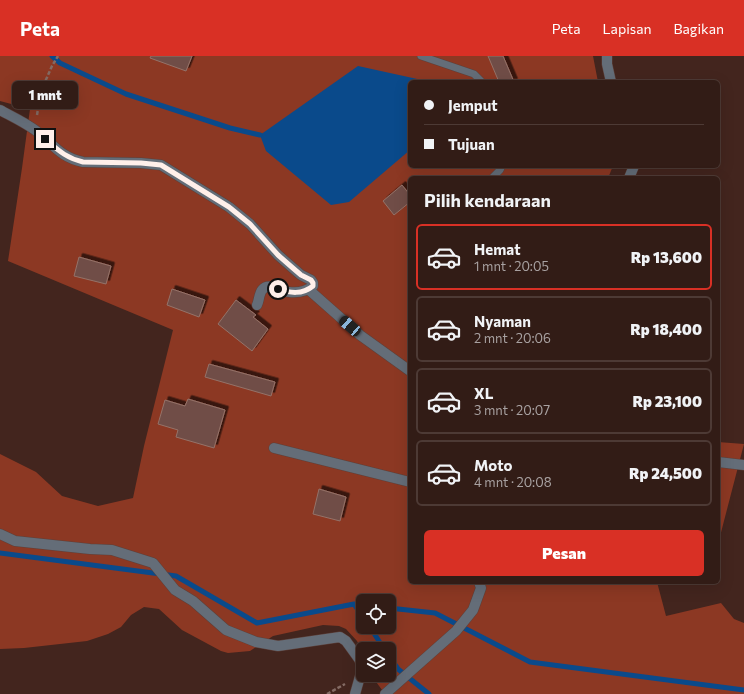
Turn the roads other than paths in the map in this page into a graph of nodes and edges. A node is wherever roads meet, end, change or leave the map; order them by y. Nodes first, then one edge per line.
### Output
1 (421, 56) edge
2 (607, 56) edge
3 (480, 80) edge
4 (611, 80) edge
5 (0, 110) edge
6 (501, 168) edge
7 (494, 176) edge
8 (308, 289) junction
9 (257, 305) dead end
10 (408, 370) edge
11 (274, 448) dead end
12 (720, 462) edge
13 (744, 465) edge
14 (408, 482) edge
15 (0, 534) edge
16 (480, 584) edge
17 (355, 694) edge
18 (385, 694) edge

1 - 3 lane
2 - 4 street
5 - 8 street
6 - 7 lane
8 - 9 street
8 - 10 street
11 - 14 street
12 - 13 street
15 - 17 street
16 - 18 street

